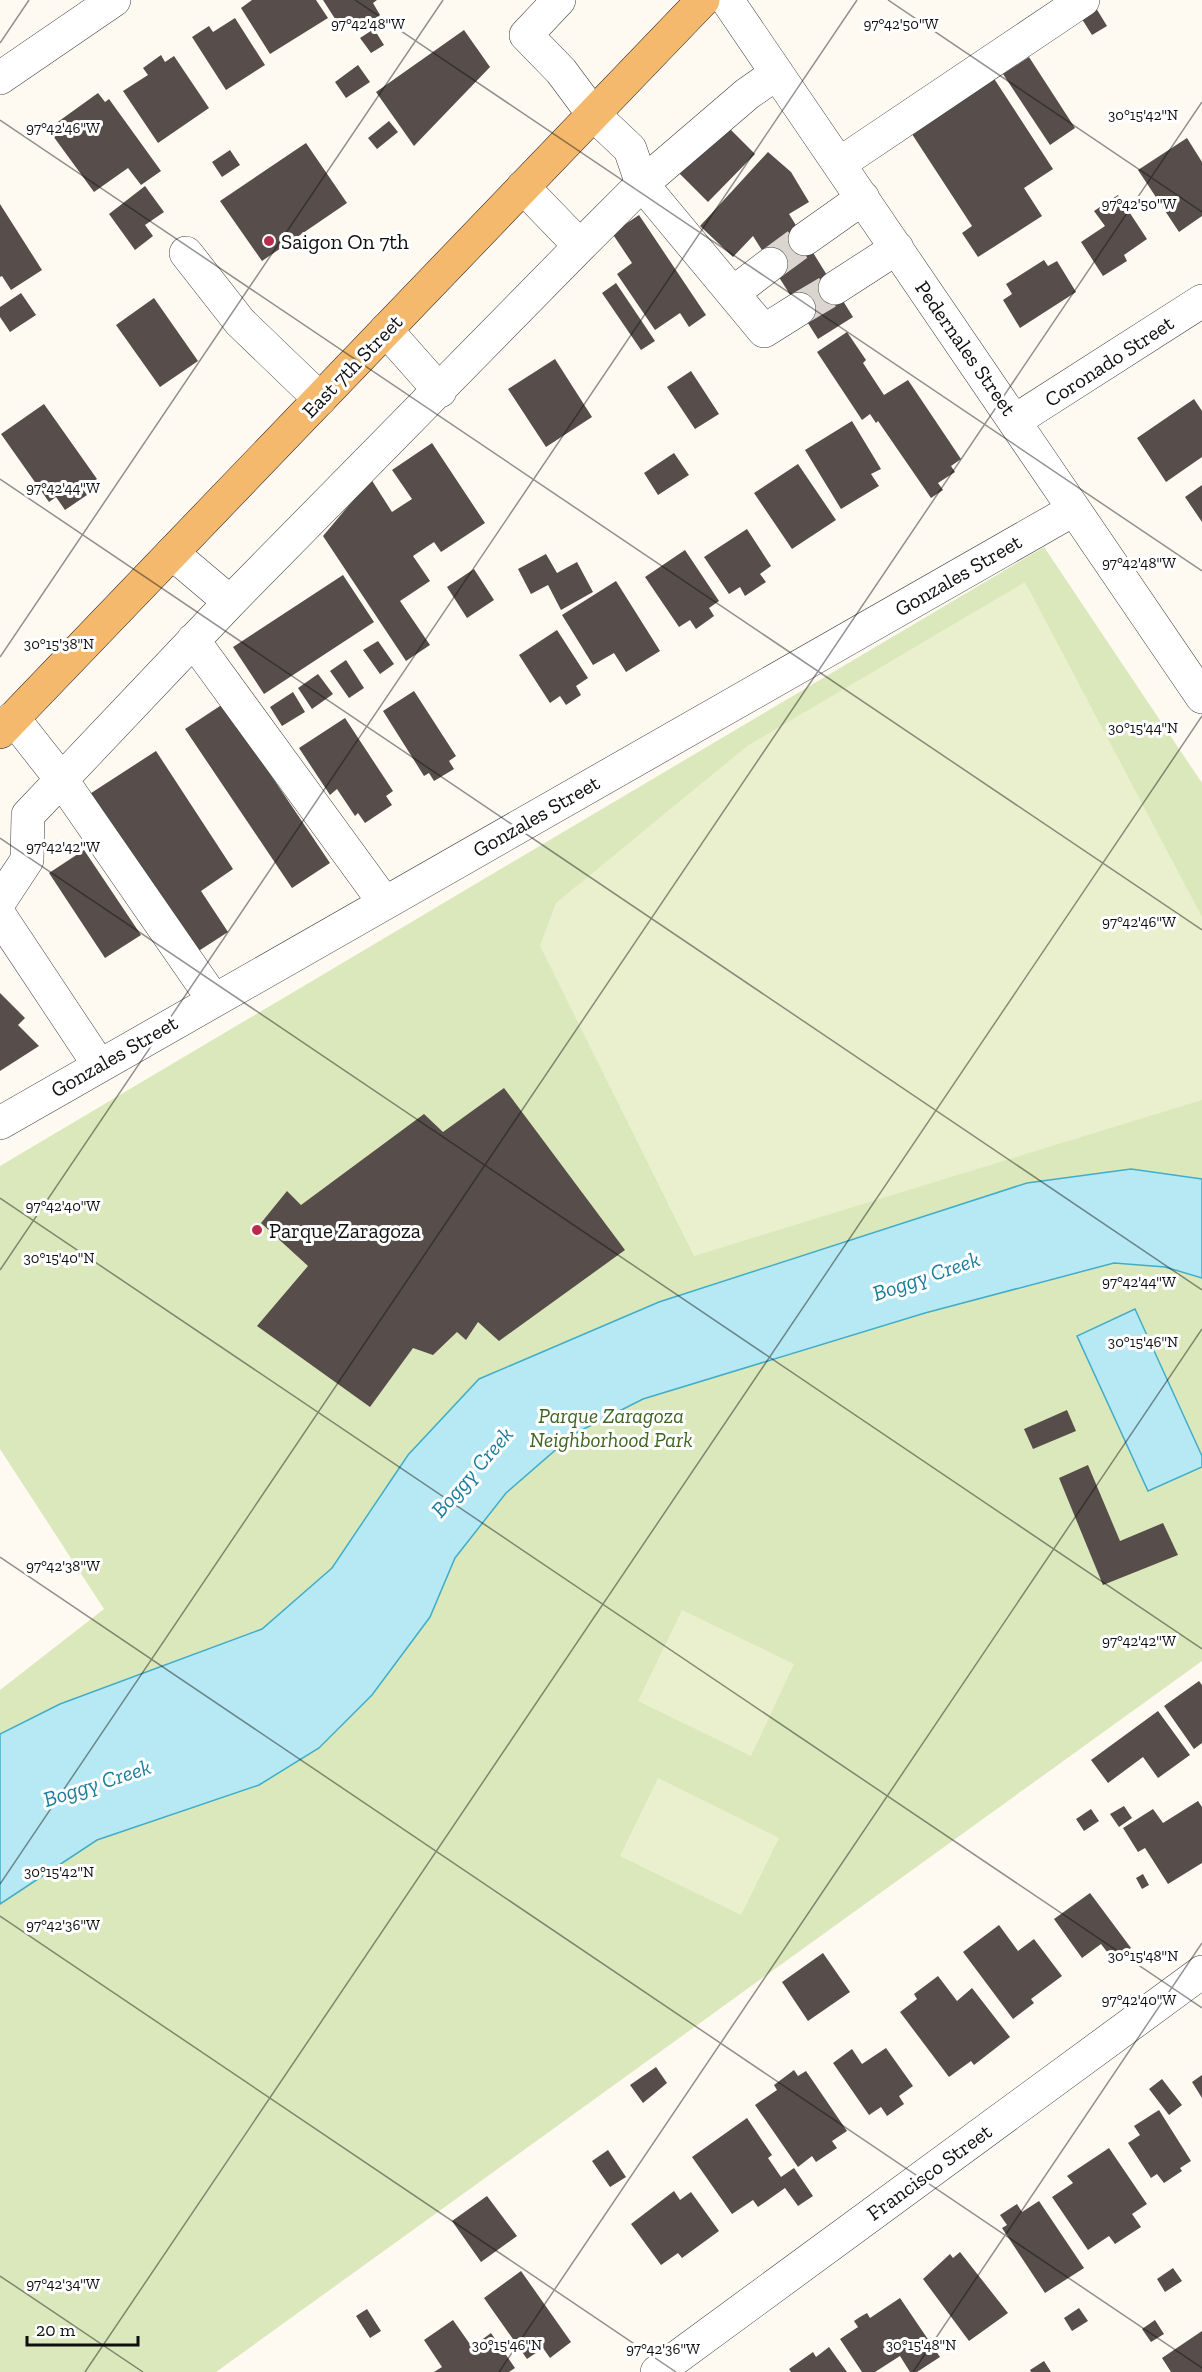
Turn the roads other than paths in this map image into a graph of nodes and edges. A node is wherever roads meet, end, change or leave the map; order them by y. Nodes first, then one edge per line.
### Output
1 (114, 0) edge
2 (559, 0) edge
3 (704, 0) edge
4 (727, 0) edge
5 (1083, 0) edge
6 (777, 73) junction
7 (0, 78) edge
8 (593, 114) junction
9 (839, 164) junction
10 (642, 184) junction
11 (523, 187) junction
12 (862, 198) junction
13 (805, 239) tunnel mouth
14 (580, 246) junction
15 (897, 248) junction
16 (186, 253) dead end
17 (771, 264) tunnel mouth
18 (835, 288) tunnel mouth
19 (733, 292) junction
20 (1202, 302) edge
21 (799, 309) tunnel mouth
22 (386, 330) junction
23 (440, 391) junction
24 (320, 399) junction
25 (1016, 420) junction
26 (1073, 510) junction
27 (172, 553) junction
28 (230, 602) junction
29 (193, 640) junction
30 (1202, 697) edge
31 (7, 725) edge
32 (61, 779) junction
33 (0, 901) edge
34 (384, 902) junction
35 (0, 916) edge
36 (213, 999) junction
37 (99, 1065) junction
38 (0, 1123) edge
39 (1202, 1972) edge
40 (657, 2372) edge

1 - 7 street
2 - 8 street
3 - 8 main road, East 7th Street
4 - 6 street, Pedernales Street
5 - 9 street
6 - 9 street, Pedernales Street
6 - 10 street
8 - 10 street
8 - 11 main road, East 7th Street
9 - 12 street, Pedernales Street
10 - 14 street
10 - 19 street
11 - 14 street
11 - 22 main road, East 7th Street
12 - 13 street
12 - 15 street, Pedernales Street
14 - 23 street
15 - 18 street
15 - 25 street, Pedernales Street
16 - 24 street
17 - 19 street
19 - 21 street
20 - 25 street, Coronado Street
22 - 23 street
22 - 24 main road, East 7th Street
23 - 28 street
24 - 27 main road, East 7th Street
25 - 26 street, Pedernales Street
26 - 30 street, Pedernales Street
26 - 34 street, Gonzales Street
27 - 28 street
27 - 31 main road, East 7th Street
28 - 29 street
29 - 32 street
29 - 34 street
31 - 32 street
32 - 33 street
32 - 36 street
34 - 36 street, Gonzales Street
35 - 37 street
36 - 37 street, Gonzales Street
37 - 38 street, Gonzales Street
39 - 40 street, Francisco Street

